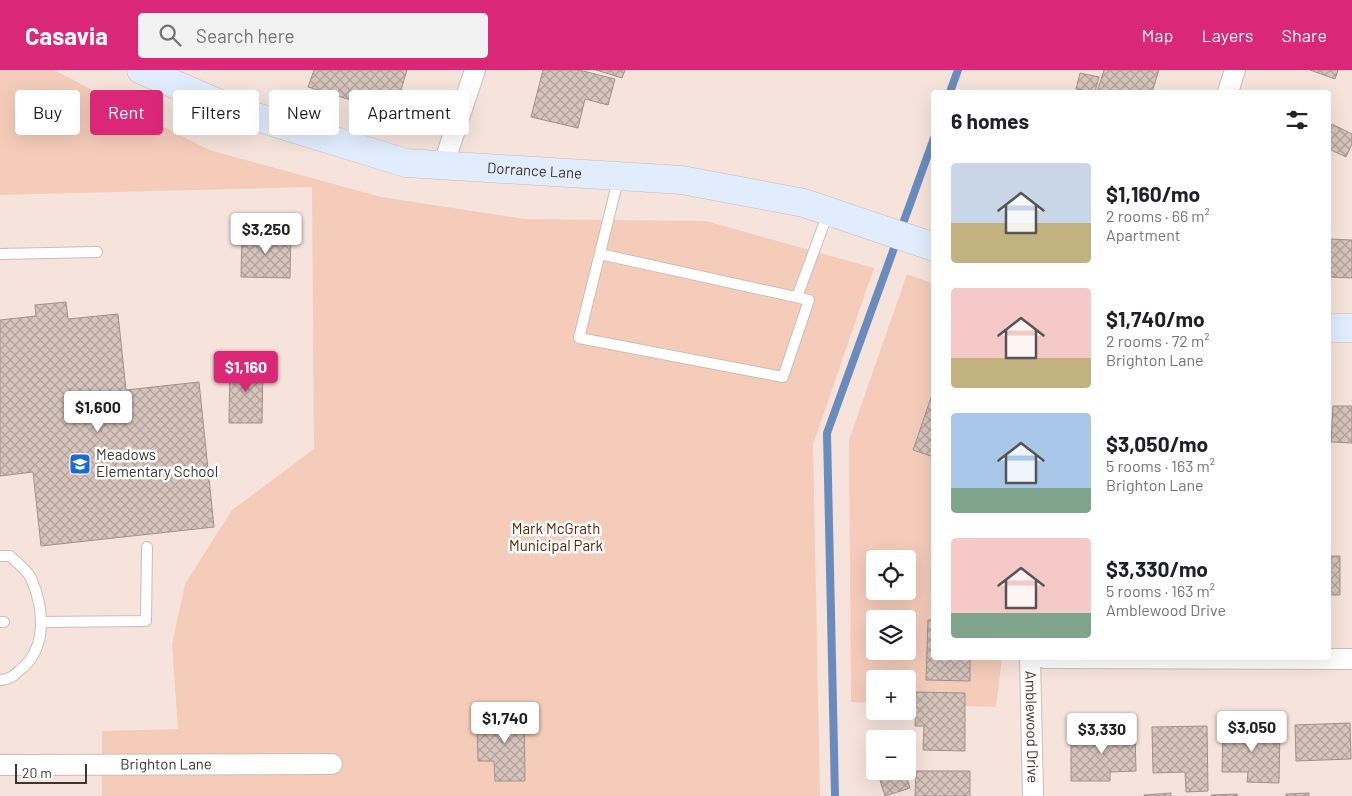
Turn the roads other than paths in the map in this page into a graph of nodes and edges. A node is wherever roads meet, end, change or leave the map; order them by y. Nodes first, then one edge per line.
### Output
1 (141, 70) edge
2 (475, 70) edge
3 (1235, 70) edge
4 (1229, 90) edge
5 (444, 163) junction
6 (619, 176) junction
7 (829, 211) junction
8 (931, 246) edge
9 (96, 252) dead end
10 (0, 254) edge
11 (600, 254) junction
12 (797, 297) junction
13 (1331, 328) edge
14 (1352, 328) edge
15 (148, 547) dead end
16 (0, 556) edge
17 (42, 622) junction
18 (1331, 659) edge
19 (1352, 659) edge
20 (1030, 660) edge
21 (0, 680) edge
22 (332, 764) dead end
23 (0, 765) edge
24 (1033, 796) edge

1 - 5 street, Dorrance Lane
2 - 5 street
3 - 4 street
5 - 6 street, Dorrance Lane
6 - 7 street, Dorrance Lane
6 - 11 lane
7 - 8 street, Dorrance Lane
7 - 12 lane
9 - 10 lane
11 - 12 lane
11 - 12 lane
13 - 14 street
15 - 17 lane
16 - 17 lane
17 - 21 lane
18 - 19 street
20 - 24 street, Amblewood Drive
22 - 23 street, Brighton Lane

